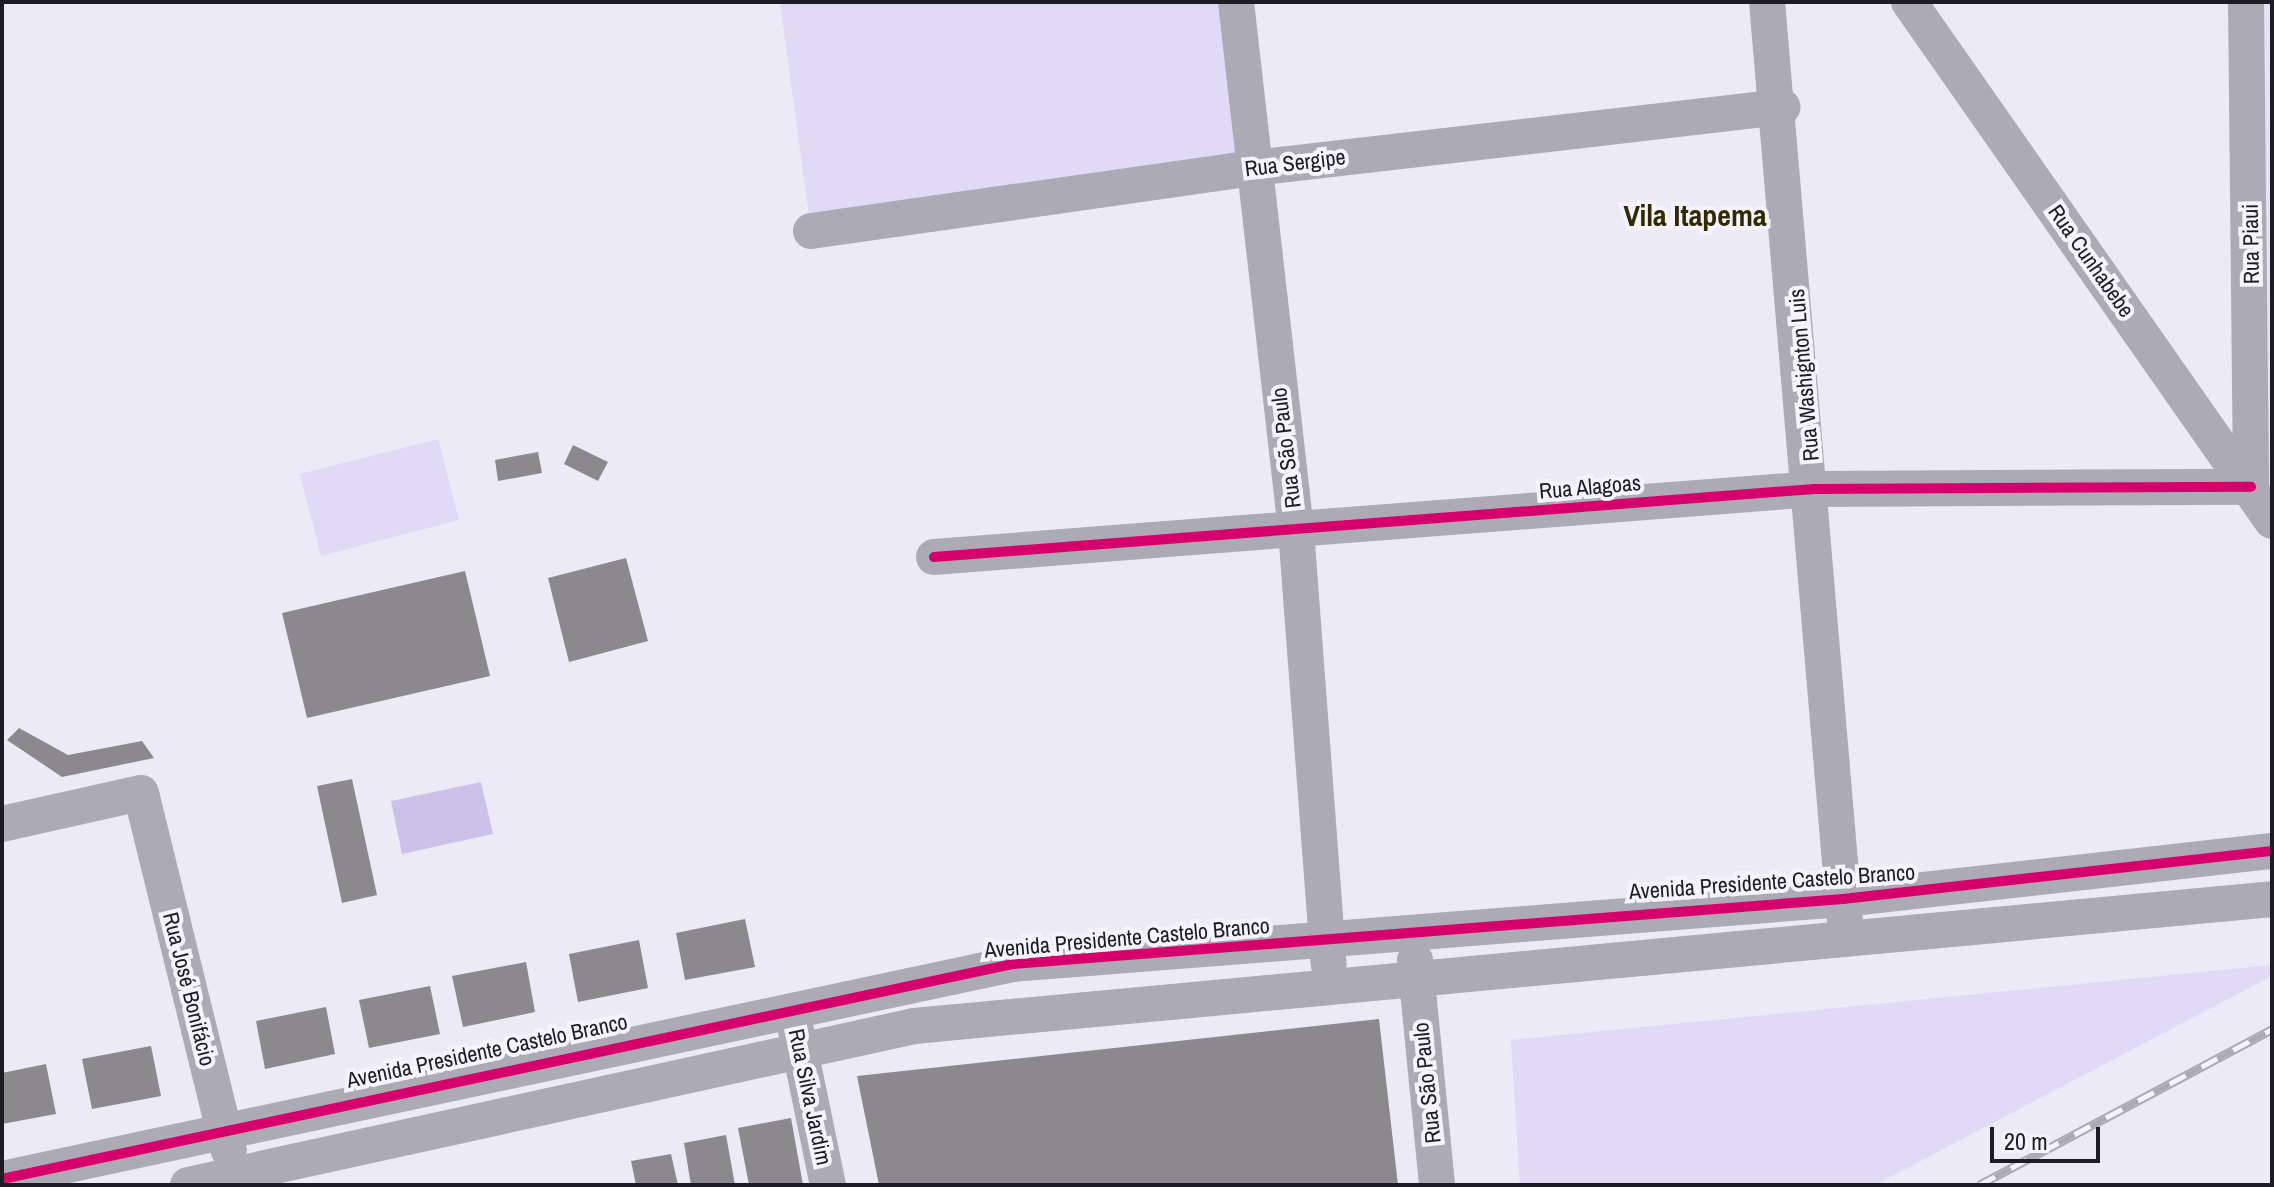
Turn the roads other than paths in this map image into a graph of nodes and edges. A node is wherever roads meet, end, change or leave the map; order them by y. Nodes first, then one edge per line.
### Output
1 (1236, 2) edge
2 (1767, 2) edge
3 (1909, 2) edge
4 (2246, 2) edge
5 (1782, 107) junction
6 (1254, 168) junction
7 (811, 231) dead end
8 (2251, 487) junction
9 (1814, 489) junction
10 (2272, 521) edge
11 (1296, 530) junction
12 (934, 557) dead end
13 (2, 824) edge
14 (2272, 851) edge
15 (2162, 865) junction
16 (1843, 899) junction
17 (2272, 899) edge
18 (2164, 911) junction
19 (1412, 933) junction
20 (1847, 940) junction
21 (1327, 942) junction
22 (1417, 982) junction
23 (1332, 990) junction
24 (791, 1008) junction
25 (800, 1047) junction
26 (223, 1126) junction
27 (2, 1179) edge
28 (236, 1179) edge
29 (188, 1185) edge
30 (828, 1185) edge
31 (1437, 1185) edge

1 - 6 street, Rua São Paulo
2 - 5 street, Rua Washignton Luis
3 - 8 street, Rua Cunhabebe
4 - 8 street, Rua Piaui
5 - 6 street, Rua Sergipe
5 - 9 street, Rua Washignton Luis
6 - 7 street, Rua Sergipe
6 - 11 street, Rua São Paulo
8 - 9 street, Rua Alagoas
8 - 10 street, Rua Cunhabebe
9 - 11 street, Rua Alagoas
9 - 16 street, Rua Washignton Luis
11 - 12 street, Rua Alagoas
11 - 21 street, Rua São Paulo
13 - 26 street, Rua José Bonifácio
14 - 15 street, Avenida Presidente Castelo Branco
15 - 16 street, Avenida Presidente Castelo Branco
15 - 18 street
16 - 19 street, Avenida Presidente Castelo Branco
16 - 20 street, Rua Washignton Luis
17 - 18 street
18 - 20 street
19 - 21 street, Avenida Presidente Castelo Branco
19 - 22 street, Rua São Paulo
20 - 22 street
21 - 23 street, Rua São Paulo
21 - 24 street, Avenida Presidente Castelo Branco
22 - 23 street
22 - 31 street, Rua São Paulo
23 - 25 street
24 - 25 street, Rua Silva Jardim
24 - 26 street, Avenida Presidente Castelo Branco
25 - 28 street
25 - 30 street, Rua Silva Jardim
26 - 27 street, Avenida Presidente Castelo Branco
26 - 28 street, Rua José Bonifácio
28 - 29 street

